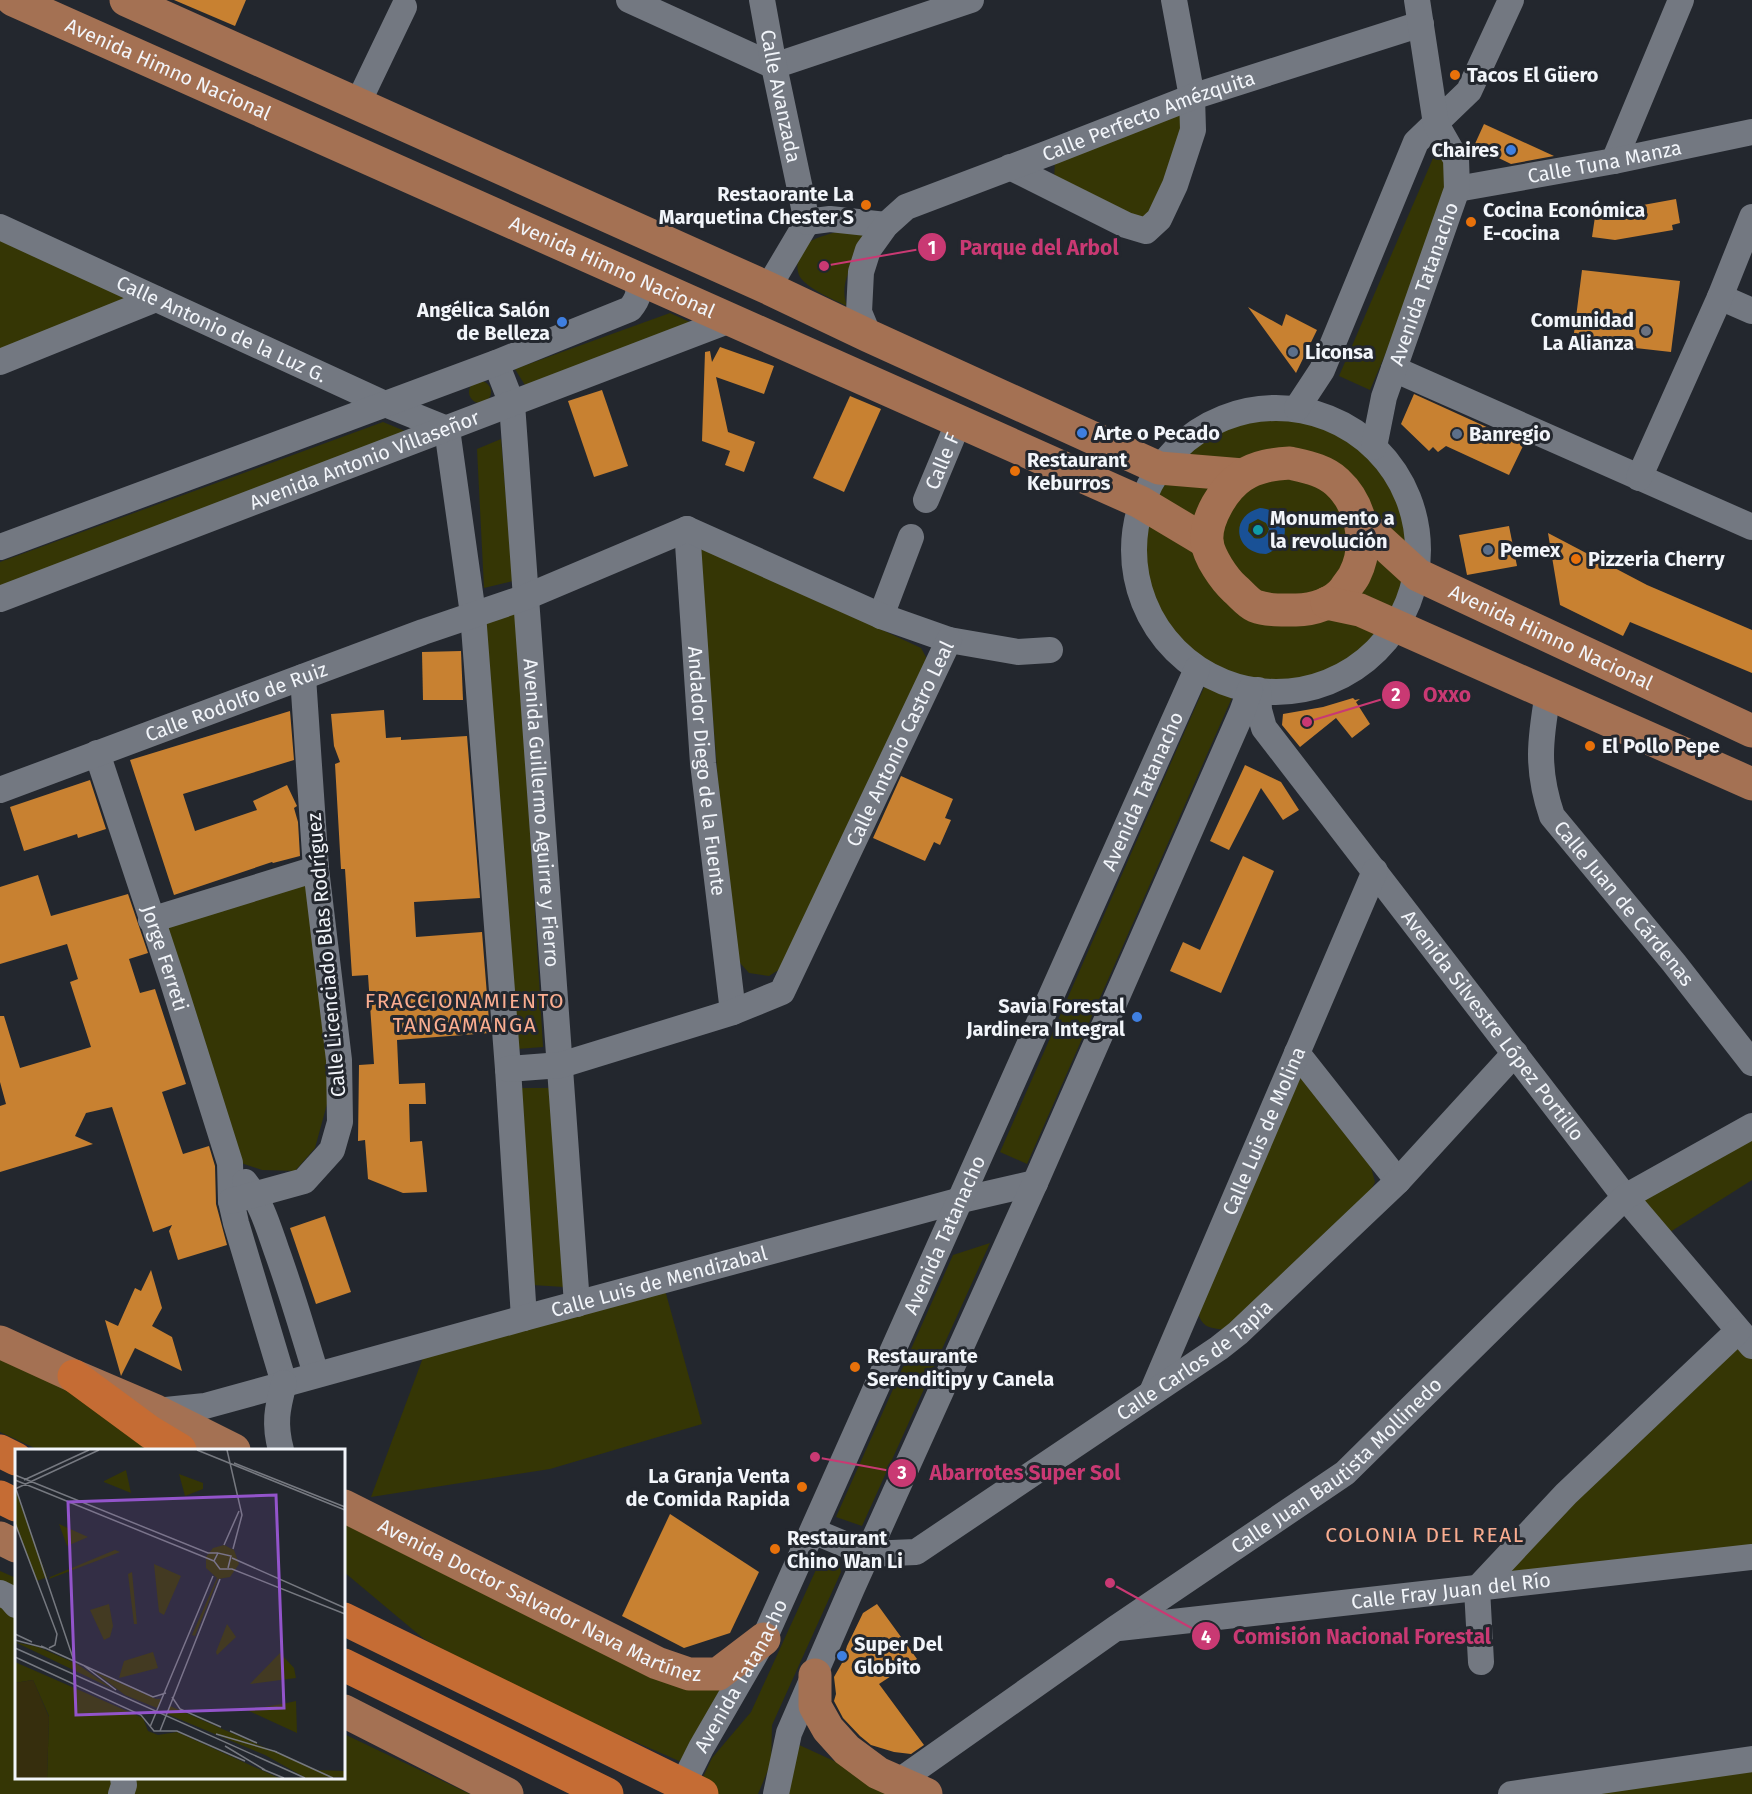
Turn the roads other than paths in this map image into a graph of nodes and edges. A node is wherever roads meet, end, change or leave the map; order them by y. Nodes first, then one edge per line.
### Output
1 (13, 0) edge
2 (126, 0) edge
3 (629, 0) edge
4 (762, 0) edge
5 (969, 0) edge
6 (1174, 0) edge
7 (1511, 0) edge
8 (1681, 0) edge
9 (404, 7) dead end
10 (1419, 12) edge
11 (774, 66) junction
12 (1192, 97) junction
13 (357, 105) junction
14 (1436, 124) junction
15 (1752, 132) edge
16 (1614, 161) junction
17 (1010, 167) junction
18 (1457, 189) junction
19 (1752, 217) edge
20 (807, 222) junction
21 (886, 225) junction
22 (0, 226) edge
23 (636, 279) junction
24 (768, 288) junction
25 (1720, 297) junction
26 (156, 298) junction
27 (1752, 311) edge
28 (730, 320) junction
29 (869, 336) junction
30 (0, 362) edge
31 (496, 363) junction
32 (1394, 369) junction
33 (385, 404) junction
34 (512, 404) junction
35 (1297, 408) junction
36 (959, 421) junction
37 (447, 429) junction
38 (1374, 447) junction
39 (1159, 468) junction
40 (1243, 475) junction
41 (1639, 478) junction
42 (926, 500) dead end
43 (1140, 502) junction
44 (1361, 524) junction
45 (1752, 527) edge
46 (687, 529) junction
47 (911, 537) dead end
48 (1207, 542) junction
49 (0, 547) edge
50 (1418, 575) junction
51 (526, 597) junction
52 (0, 599) edge
53 (1327, 603) junction
54 (472, 614) junction
55 (880, 616) junction
56 (1399, 627) junction
57 (949, 640) junction
58 (1050, 650) dead end
59 (1197, 669) junction
60 (303, 677) junction
61 (1254, 690) junction
62 (1548, 693) junction
63 (1752, 731) edge
64 (97, 753) junction
65 (1752, 784) edge
66 (0, 790) edge
67 (316, 869) junction
68 (1375, 871) junction
69 (151, 920) junction
70 (733, 1012) junction
71 (1297, 1053) junction
72 (1515, 1053) junction
73 (1752, 1063) edge
74 (561, 1065) junction
75 (508, 1069) junction
76 (1752, 1126) edge
77 (1398, 1181) junction
78 (1035, 1183) junction
79 (1625, 1197) junction
80 (243, 1198) junction
81 (961, 1200) junction
82 (577, 1304) junction
83 (524, 1318) junction
84 (1745, 1339) edge
85 (0, 1342) edge
86 (316, 1374) junction
87 (74, 1376) junction
88 (284, 1383) junction
89 (1152, 1392) junction
90 (156, 1411) junction
91 (178, 1449) edge
92 (232, 1449) edge
93 (281, 1449) edge
94 (0, 1451) edge
95 (15, 1459) edge
96 (0, 1497) edge
97 (15, 1504) edge
98 (345, 1507) edge
99 (813, 1531) junction
100 (0, 1538) edge
101 (15, 1546) edge
102 (867, 1554) junction
103 (1752, 1557) edge
104 (1476, 1589) junction
105 (0, 1593) edge
106 (345, 1596) edge
107 (15, 1604) edge
108 (345, 1619) edge
109 (1116, 1628) junction
110 (764, 1639) junction
111 (1481, 1662) dead end
112 (435, 1664) junction
113 (345, 1665) edge
114 (814, 1675) junction
115 (345, 1712) edge
116 (1752, 1759) edge
117 (123, 1779) edge
118 (912, 1788) edge
119 (121, 1794) edge
120 (507, 1794) edge
121 (607, 1794) edge
122 (678, 1794) edge
123 (702, 1794) edge
124 (776, 1794) edge
125 (1511, 1794) edge

1 - 23 main road, Avenida Himno Nacional
2 - 13 main road
3 - 11 street
4 - 11 street, Calle Avanzada
5 - 11 street
6 - 12 street
7 - 14 street
8 - 16 street
9 - 13 street
10 - 12 street, Calle Perfecto Amézquita
10 - 14 street
11 - 20 street, Calle Avanzada
12 - 17 street, Calle Perfecto Amézquita
12 - 17 street
13 - 24 main road
14 - 18 street, Avenida Tatanacho
14 - 35 street
15 - 16 street, Calle Tuna Manza
16 - 18 street, Calle Tuna Manza
17 - 21 street, Calle Perfecto Amézquita
18 - 32 street, Avenida Tatanacho
19 - 25 street
20 - 21 street
20 - 24 street
21 - 29 street, Calle Perfecto Amézquita
22 - 26 street, Calle Antonio de la Luz G.
23 - 28 main road, Avenida Himno Nacional
23 - 31 street
24 - 29 main road
25 - 27 street
25 - 41 street
26 - 30 street
26 - 33 street, Calle Antonio de la Luz G.
28 - 34 street, Avenida Antonio Villaseñor
28 - 36 main road, Avenida Himno Nacional
29 - 39 main road
31 - 33 street
31 - 34 street, Avenida Guillermo Aguirre y Fierro
32 - 38 street, Avenida Tatanacho
32 - 41 street
33 - 37 street, Calle Antonio de la Luz G.
33 - 49 street
34 - 37 street, Avenida Antonio Villaseñor
34 - 51 street, Avenida Guillermo Aguirre y Fierro
35 - 38 street
35 - 39 street
36 - 42 street, Calle F
36 - 43 main road, Avenida Himno Nacional
37 - 52 street, Avenida Antonio Villaseñor
37 - 54 street
38 - 50 street
39 - 40 main road
39 - 43 street
40 - 44 main road
40 - 48 main road
41 - 45 street
43 - 48 main road, Avenida Himno Nacional
43 - 59 street
44 - 50 main road, Avenida Himno Nacional
44 - 53 main road
46 - 51 street
46 - 55 street, Calle Antonio Castro Leal
46 - 70 street, Andador Diego de la Fuente
47 - 55 street
48 - 53 main road
50 - 56 street
50 - 63 main road, Avenida Himno Nacional
51 - 54 street
51 - 74 street, Avenida Guillermo Aguirre y Fierro
53 - 56 main road
54 - 60 street, Calle Rodolfo de Ruiz
54 - 75 street
55 - 57 street, Calle Antonio Castro Leal
56 - 61 street
56 - 62 main road
57 - 58 street
57 - 70 street, Calle Antonio Castro Leal
59 - 61 street
59 - 81 street, Avenida Tatanacho
60 - 64 street, Calle Rodolfo de Ruiz
60 - 67 street, Calle Licenciado Blas Rodríguez
61 - 68 street, Avenida Silvestre López Portillo
61 - 78 street
62 - 65 main road
62 - 73 street, Calle Juan de Cárdenas
64 - 66 street, Calle Rodolfo de Ruiz
64 - 69 street, Jorge Ferreti
67 - 69 street
67 - 80 street, Calle Licenciado Blas Rodríguez
68 - 71 street, Calle Luis de Molina
68 - 72 street, Avenida Silvestre López Portillo
69 - 80 street, Jorge Ferreti
70 - 74 street, Calle Antonio Castro Leal
71 - 77 street
71 - 89 street, Calle Luis de Molina
72 - 77 street, Calle Carlos de Tapia
72 - 79 street, Avenida Silvestre López Portillo
74 - 75 street, Calle Antonio Castro Leal
74 - 82 street, Avenida Guillermo Aguirre y Fierro
75 - 83 street
76 - 79 street, Calle Juan Bautista Mollinedo
77 - 89 street, Calle Carlos de Tapia
78 - 81 street, Calle Luis de Mendizabal
78 - 102 street
79 - 84 street, Avenida Silvestre López Portillo
79 - 109 street, Calle Juan Bautista Mollinedo
80 - 86 street, Jorge Ferreti
80 - 88 street, Jorge Ferreti
81 - 82 street, Calle Luis de Mendizabal
81 - 99 street, Avenida Tatanacho
82 - 83 street, Calle Luis de Mendizabal
83 - 86 street, Calle Luis de Mendizabal
84 - 104 street
85 - 87 main road
86 - 88 street, Calle Luis de Mendizabal
87 - 90 main road
87 - 91 highway
88 - 90 street, Calle Luis de Mendizabal
88 - 93 street
89 - 102 street, Calle Carlos de Tapia
90 - 92 main road
94 - 95 highway
96 - 97 highway
98 - 110 main road, Avenida Doctor Salvador Nava Martínez
99 - 102 street, Calle Carlos de Tapia
99 - 110 street, Avenida Tatanacho
100 - 101 main road
102 - 114 street
103 - 104 street, Calle Fray Juan del Río
104 - 109 street, Calle Fray Juan del Río
104 - 111 street
105 - 107 street
106 - 112 highway
108 - 112 highway
109 - 118 street, Calle Juan Bautista Mollinedo
110 - 122 street, Avenida Tatanacho
112 - 123 highway
113 - 121 highway
114 - 118 main road
114 - 124 street
115 - 120 main road
116 - 125 street
117 - 119 street

